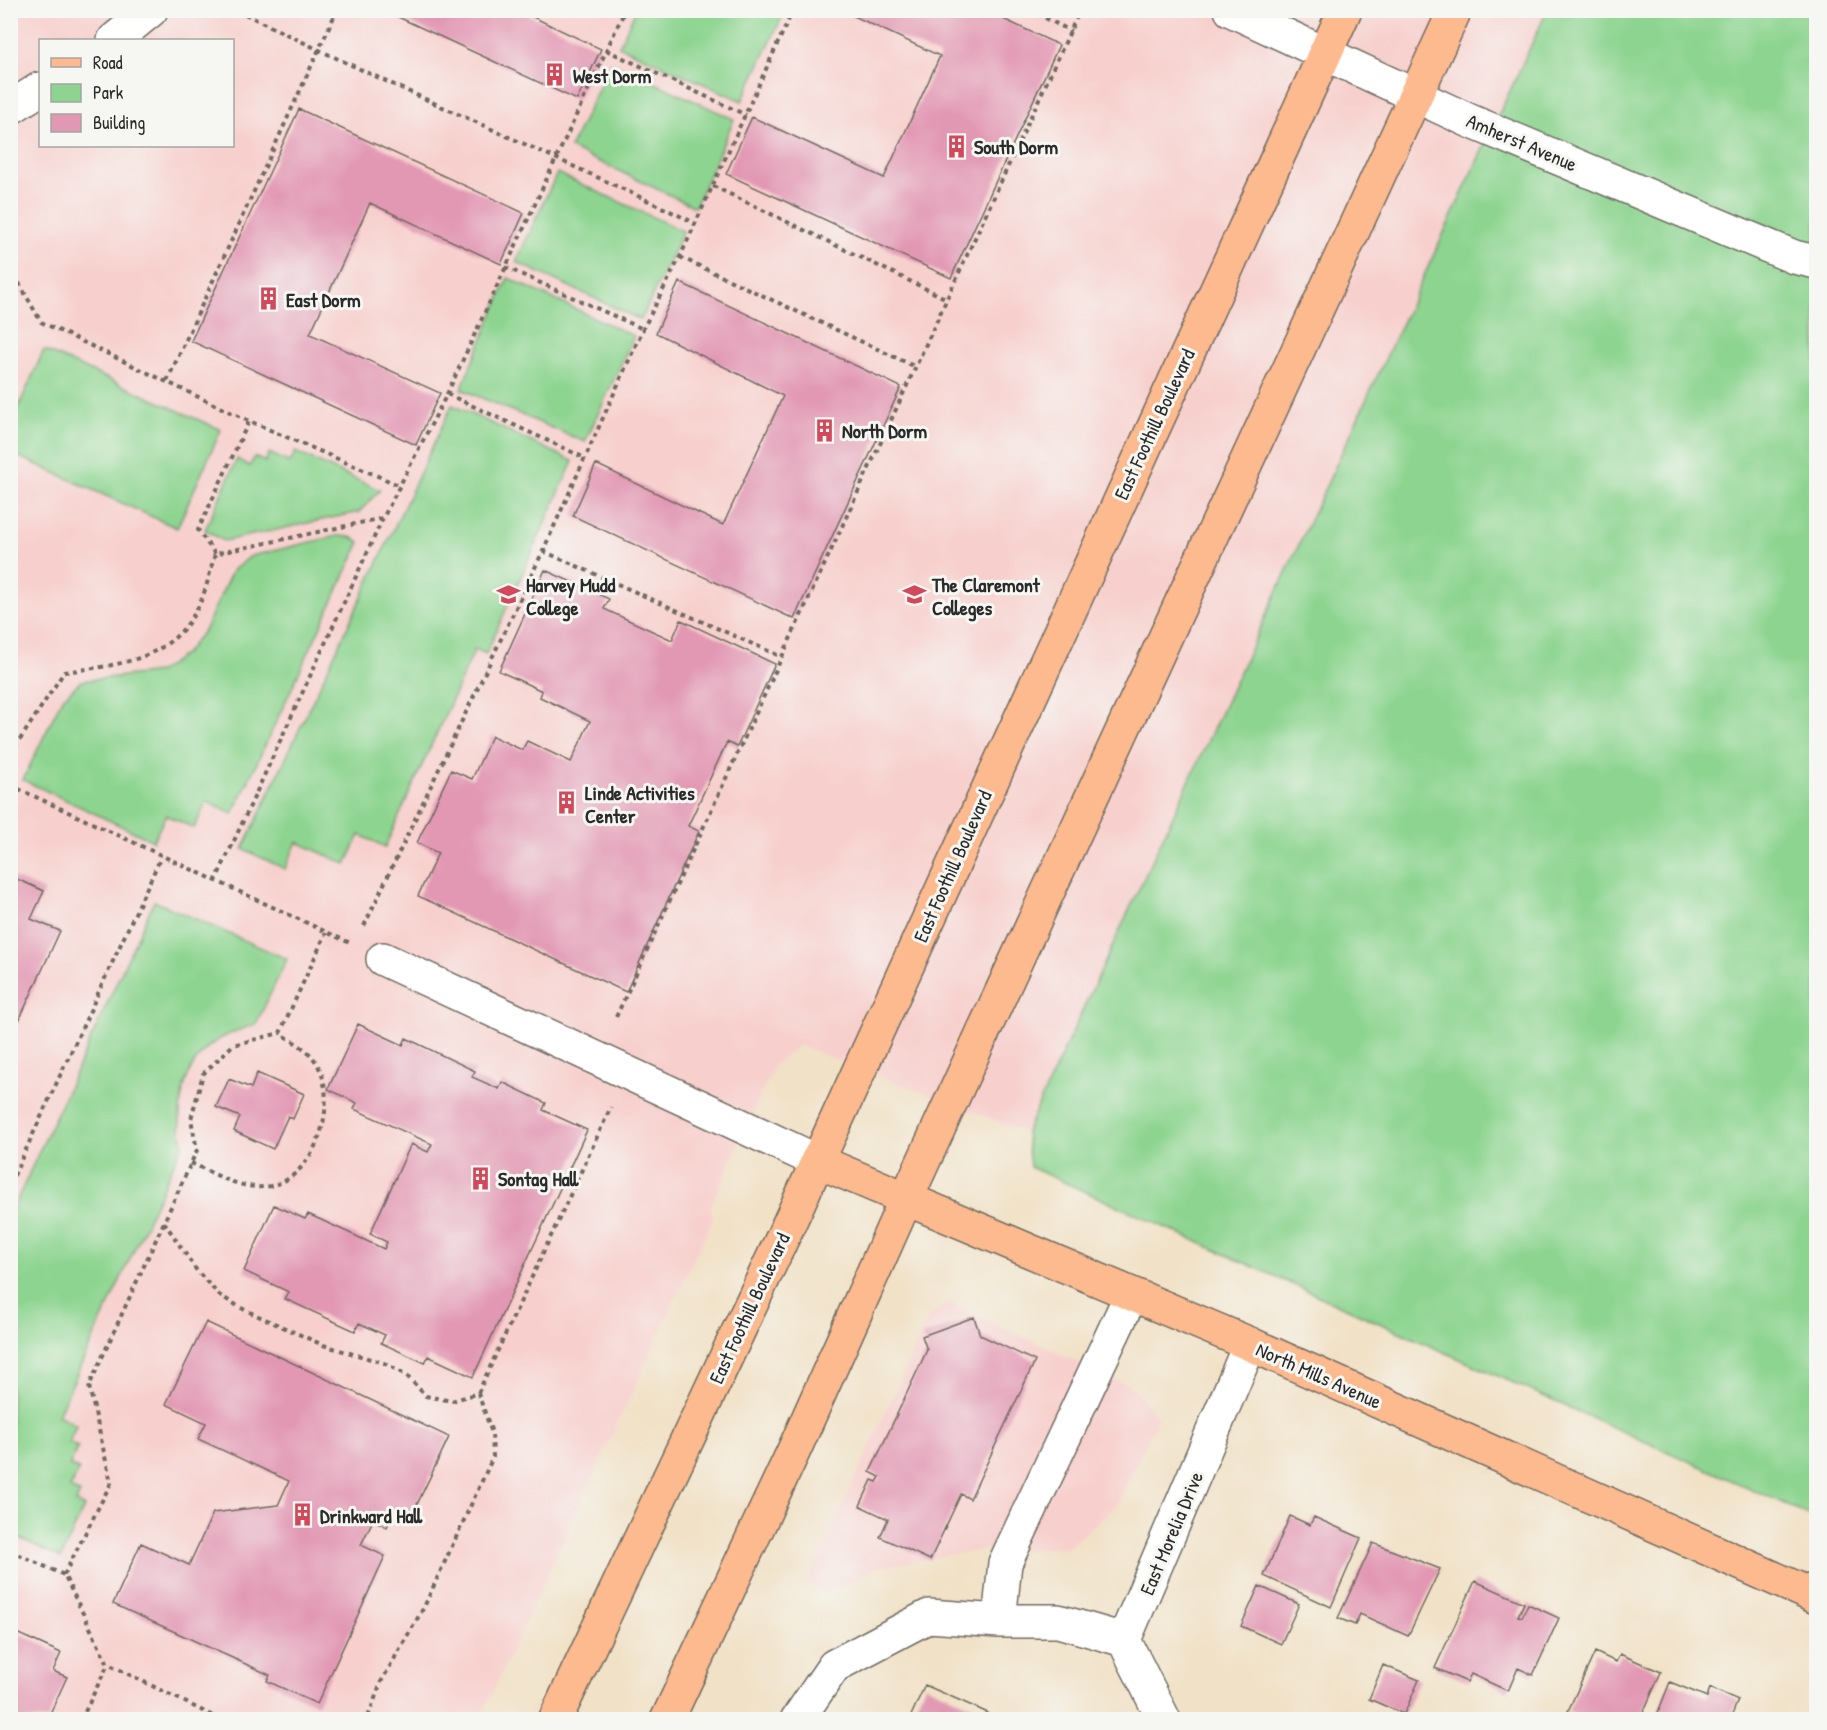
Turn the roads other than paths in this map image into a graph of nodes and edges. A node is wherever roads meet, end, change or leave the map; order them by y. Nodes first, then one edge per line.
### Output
1 (152, 10) edge
2 (1232, 10) edge
3 (1345, 10) edge
4 (1455, 10) edge
5 (115, 39) edge
6 (1325, 53) junction
7 (39, 90) edge
8 (1417, 95) junction
9 (10, 108) edge
10 (1816, 262) edge
11 (369, 952) road end
12 (817, 1161) junction
13 (906, 1199) junction
14 (1131, 1295) junction
15 (1250, 1344) junction
16 (1816, 1597) edge
17 (999, 1621) junction
18 (1124, 1640) junction
19 (555, 1719) edge
20 (667, 1719) edge
21 (797, 1719) edge
22 (1164, 1719) edge

1 - 5 street
2 - 6 street, Amherst Avenue
3 - 6 main road, East Foothill Boulevard
4 - 8 main road
6 - 8 street, Amherst Avenue
6 - 12 main road, East Foothill Boulevard
7 - 9 street
8 - 10 street, Amherst Avenue
8 - 13 main road
11 - 12 street
12 - 13 main road, North Mills Avenue
12 - 19 main road, East Foothill Boulevard
13 - 14 main road, North Mills Avenue
13 - 20 main road
14 - 15 main road, North Mills Avenue
14 - 17 street
15 - 16 main road, North Mills Avenue
15 - 18 street, East Morelia Drive
17 - 18 street
17 - 21 street
18 - 22 street

